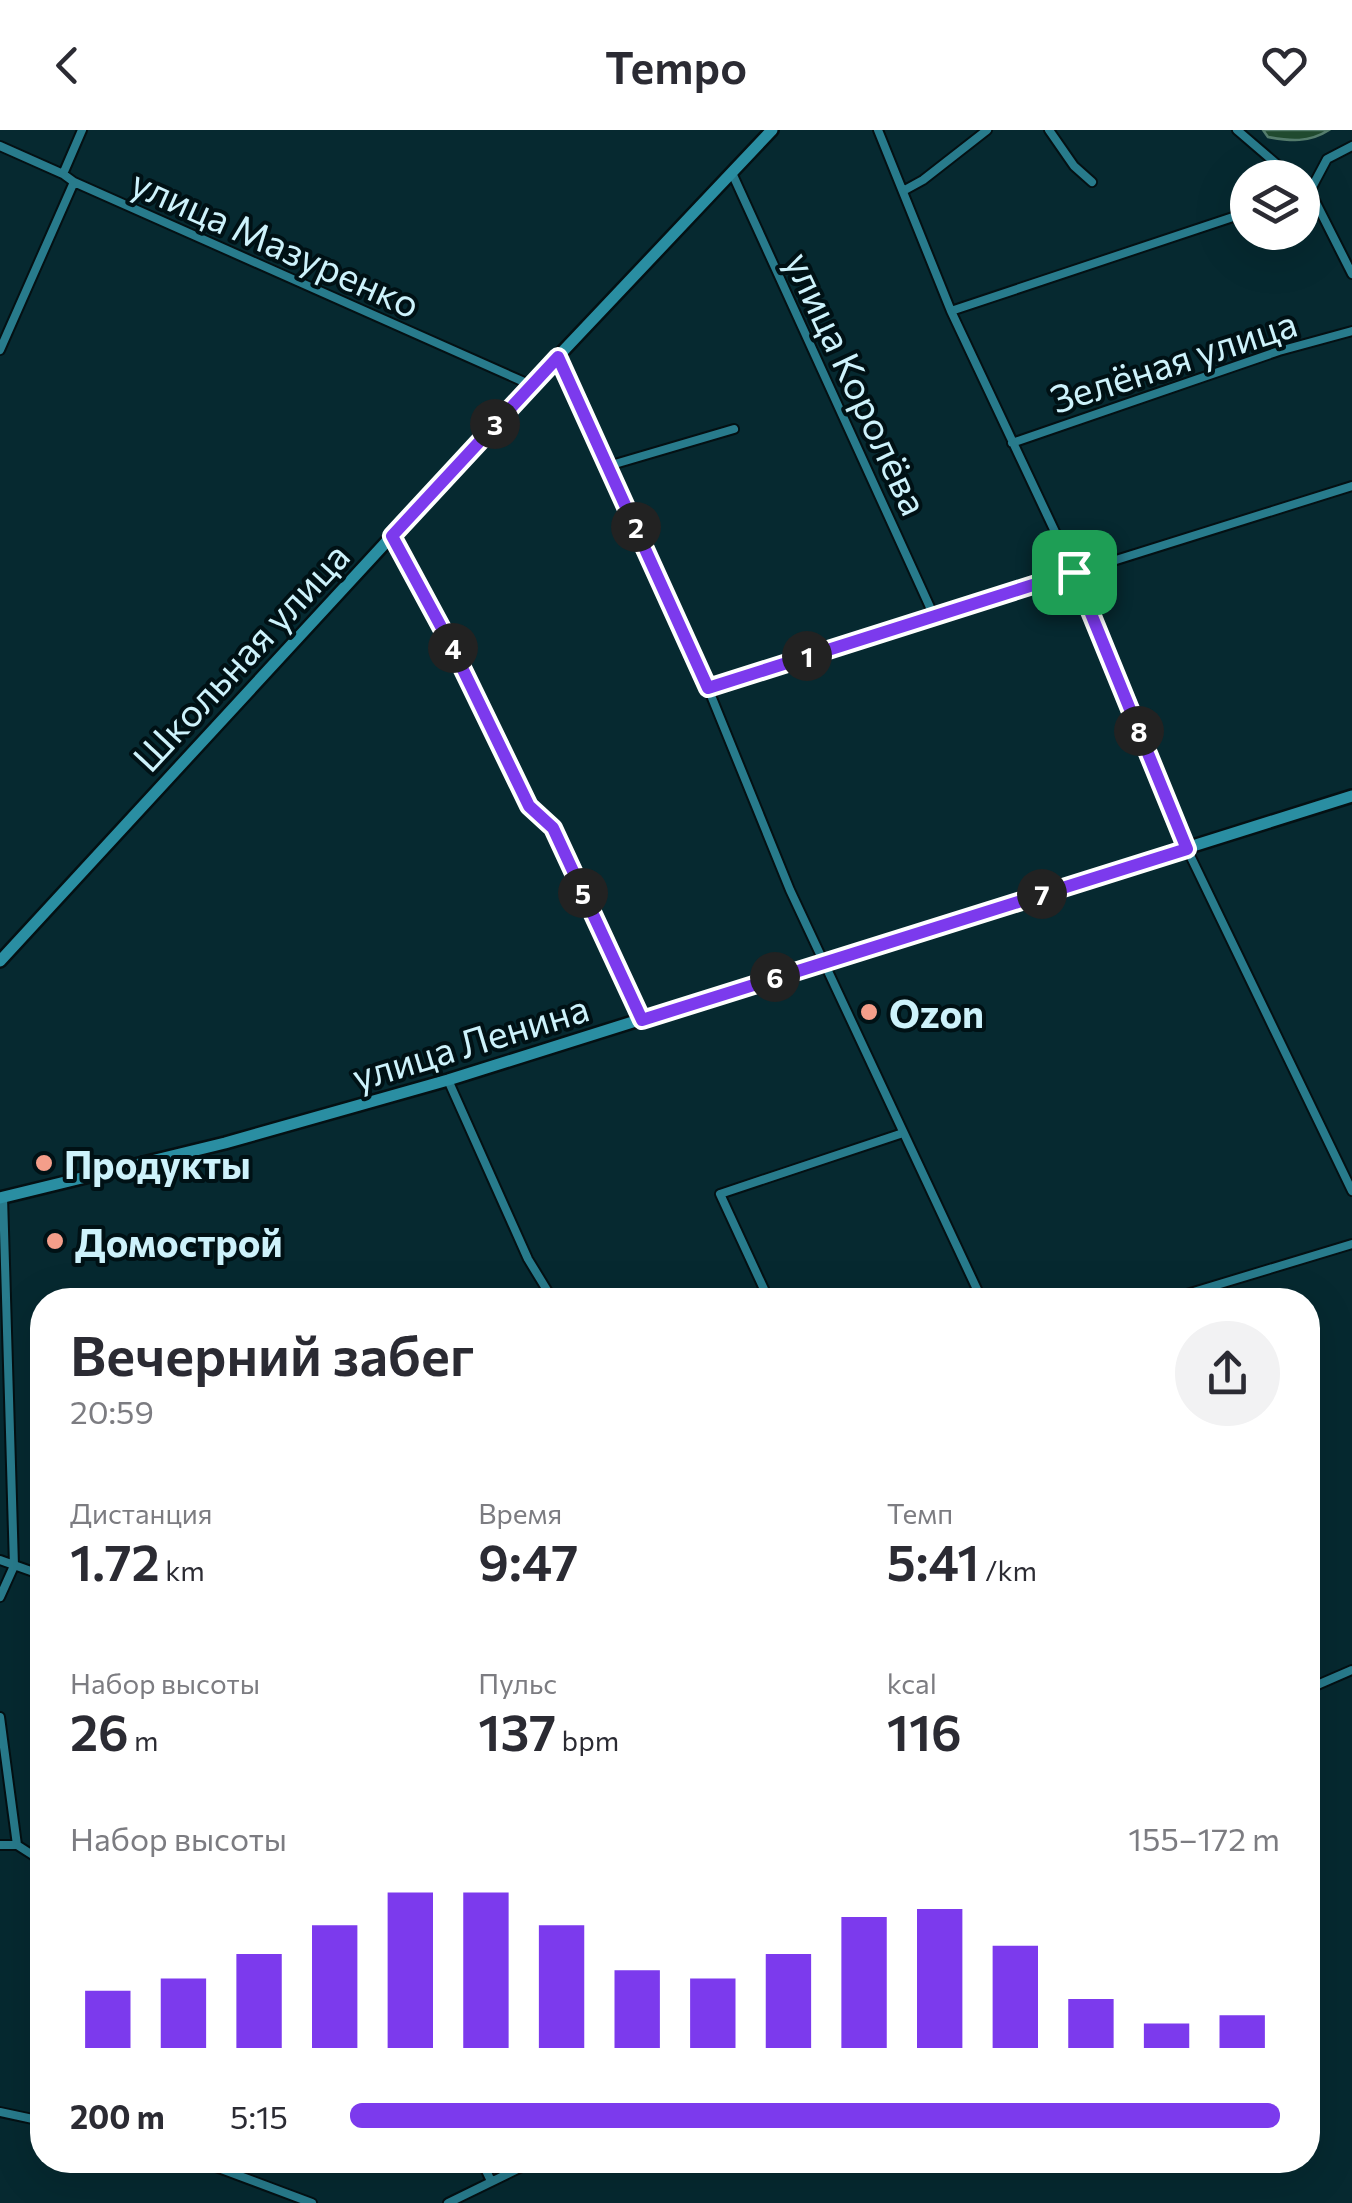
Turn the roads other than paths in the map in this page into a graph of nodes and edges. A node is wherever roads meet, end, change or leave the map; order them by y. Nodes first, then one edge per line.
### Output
1 (82, 130) edge
2 (772, 130) edge
3 (878, 130) edge
4 (988, 130) edge
5 (1050, 130) edge
6 (1237, 130) edge
7 (0, 146) edge
8 (1352, 146) edge
9 (1272, 160) edge
10 (1320, 169) edge
11 (732, 173) junction
12 (63, 174) junction
13 (74, 182) junction
14 (1092, 182) dead end
15 (903, 191) junction
16 (1320, 217) edge
17 (1230, 218) edge
18 (1352, 274) edge
19 (950, 312) junction
20 (1352, 331) edge
21 (0, 350) edge
22 (558, 357) junction
23 (531, 385) junction
24 (734, 429) dead end
25 (1012, 442) junction
26 (608, 466) junction
27 (1352, 486) edge
28 (392, 536) junction
29 (1074, 572) junction
30 (934, 616) junction
31 (708, 688) junction
32 (1352, 796) edge
33 (1187, 849) junction
34 (0, 961) edge
35 (824, 962) junction
36 (642, 1020) junction
37 (448, 1080) junction
38 (903, 1133) junction
39 (1352, 1191) edge
40 (2, 1198) edge
41 (1352, 1244) edge
42 (546, 1288) edge
43 (763, 1288) edge
44 (976, 1288) edge
45 (1207, 1288) edge
46 (0, 1560) edge
47 (14, 1566) junction
48 (30, 1572) edge
49 (0, 1597) edge
50 (1352, 1670) edge
51 (1320, 1684) edge
52 (0, 1717) edge
53 (0, 1845) edge
54 (16, 1845) junction
55 (30, 1854) edge
56 (0, 2112) edge
57 (30, 2118) edge
58 (232, 2173) edge
59 (488, 2173) edge
60 (507, 2173) edge
61 (491, 2180) junction
62 (312, 2203) edge
63 (448, 2203) edge

1 - 12 street
2 - 11 street, Школьная улица
3 - 15 street
4 - 15 street
5 - 14 street
6 - 9 street
7 - 12 street, улица Мазуренко
8 - 10 street
11 - 22 street, Школьная улица
11 - 30 street, улица Королёва
12 - 13 street, улица Мазуренко
13 - 21 street
13 - 23 street, улица Мазуренко
15 - 19 street
16 - 18 street
17 - 19 street
19 - 25 street
20 - 25 street, Зелёная улица
22 - 23 street, Школьная улица
22 - 26 street
23 - 28 street, Школьная улица
24 - 26 street
25 - 29 street
26 - 31 street
27 - 29 street
28 - 34 street, Школьная улица
28 - 36 street
29 - 30 street
29 - 33 street
30 - 31 street
31 - 35 street
32 - 33 street, улица Ленина
33 - 35 street, улица Ленина
33 - 39 street
35 - 36 street, улица Ленина
35 - 38 street
36 - 37 street, улица Ленина
37 - 40 street, улица Ленина
37 - 42 street
38 - 43 street
38 - 44 street
40 - 47 street
41 - 45 street
46 - 47 street
47 - 48 street
47 - 49 street
50 - 51 street
52 - 54 street
53 - 54 street
54 - 55 street
56 - 57 street
58 - 62 street
59 - 61 street
60 - 61 street
61 - 63 street

